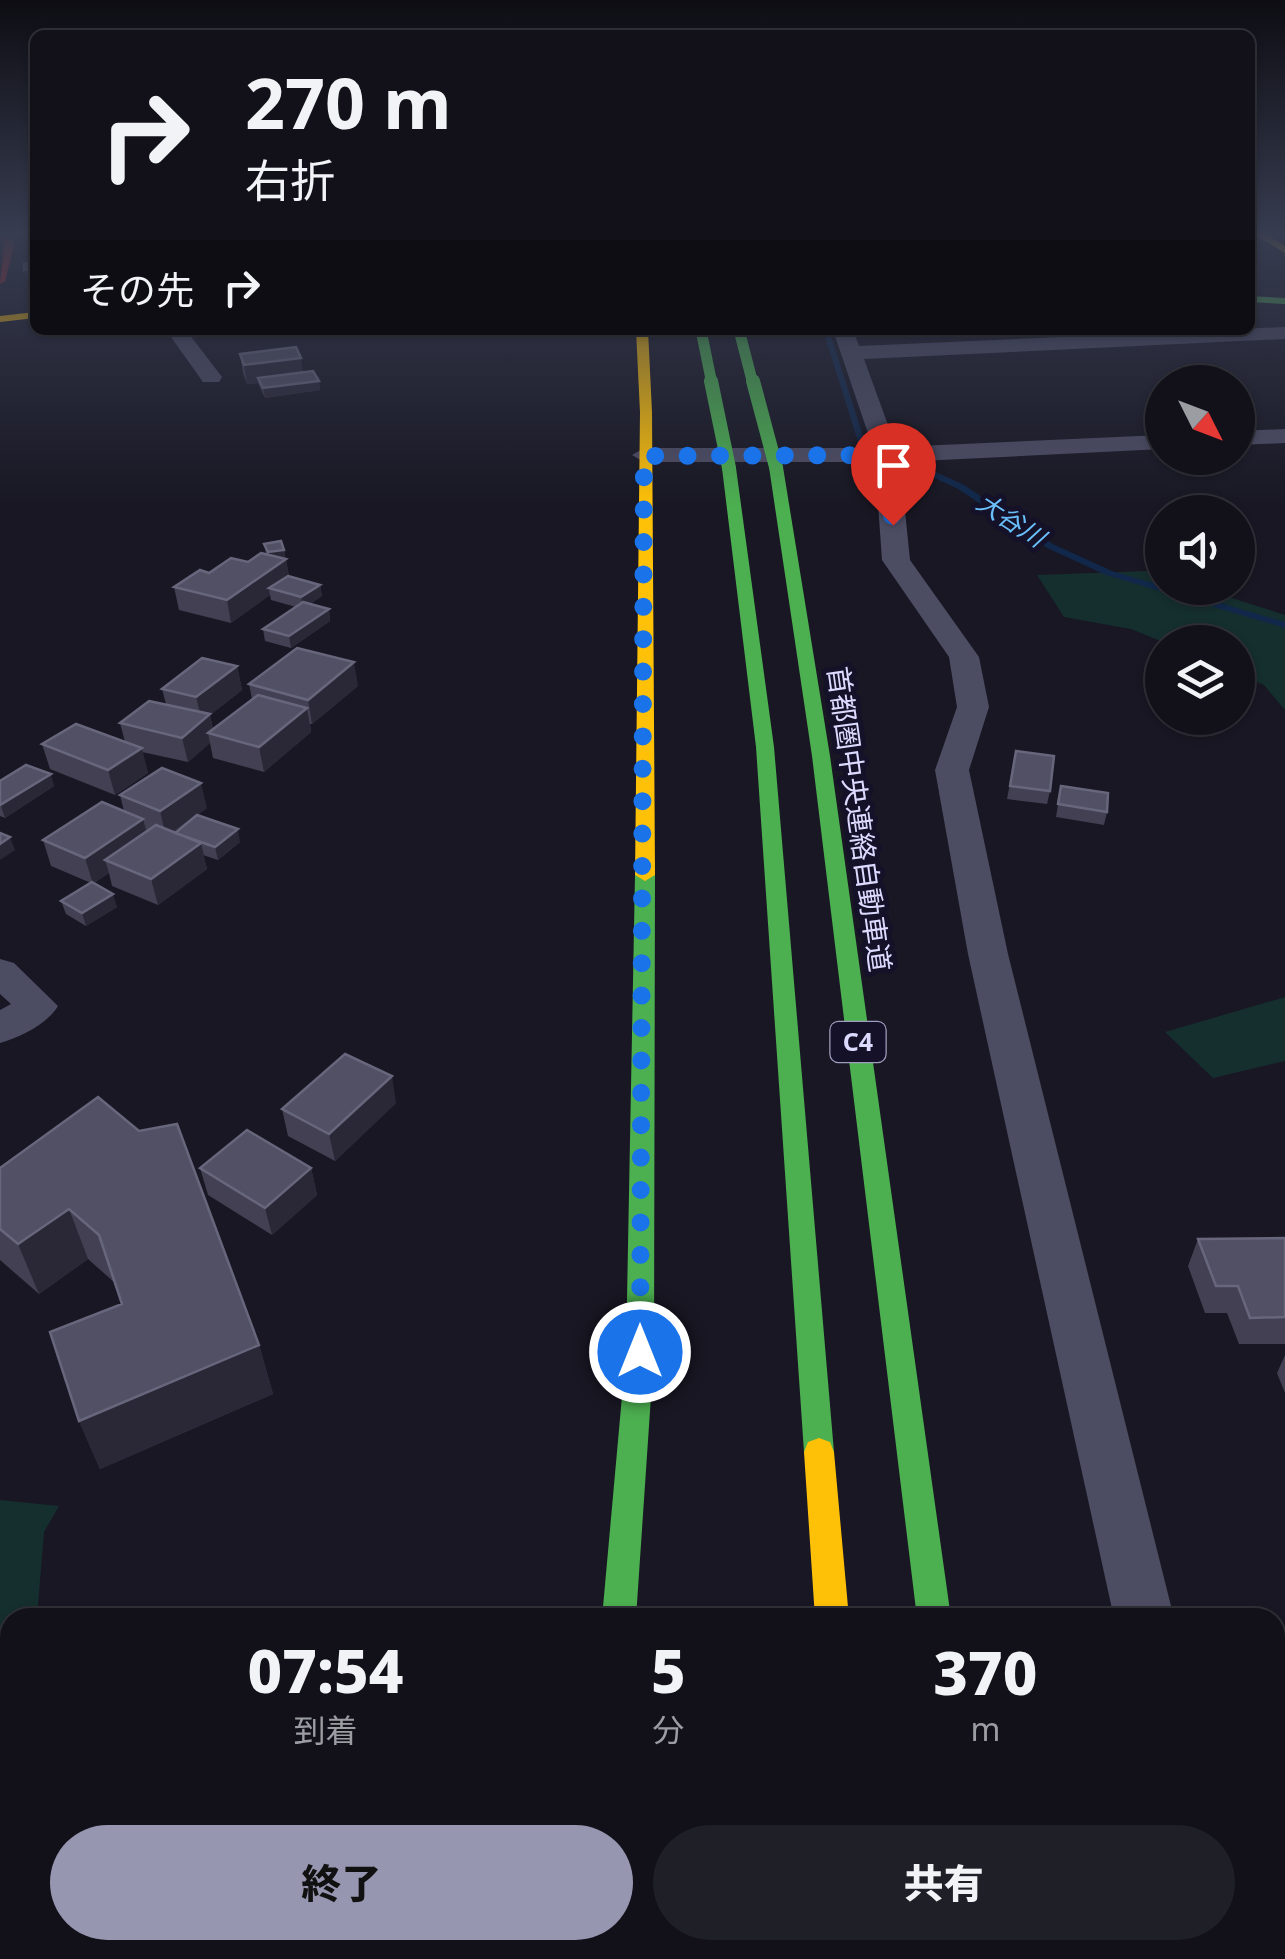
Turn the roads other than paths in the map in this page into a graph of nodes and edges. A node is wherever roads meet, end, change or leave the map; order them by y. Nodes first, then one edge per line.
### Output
1 (1285, 330) edge
2 (1255, 331) edge
3 (180, 335) edge
4 (642, 335) edge
5 (703, 335) edge
6 (740, 335) edge
7 (1086, 335) edge
8 (847, 341) edge
9 (212, 377) dead end
10 (1285, 436) edge
11 (1255, 437) edge
12 (1145, 443) edge
13 (886, 455) junction
14 (644, 456) junction
15 (0, 972) edge
16 (0, 1029) edge
17 (620, 1608) edge
18 (830, 1608) edge
19 (934, 1608) edge
20 (1142, 1608) edge

1 - 2 street
3 - 9 street
4 - 14 main road
5 - 18 main road, bridge
6 - 19 main road, 首都圏中央連絡自動車道 / C4, bridge
7 - 8 street
8 - 13 street
10 - 11 street
12 - 13 street
13 - 14 street
13 - 20 street
14 - 17 main road
15 - 16 street

